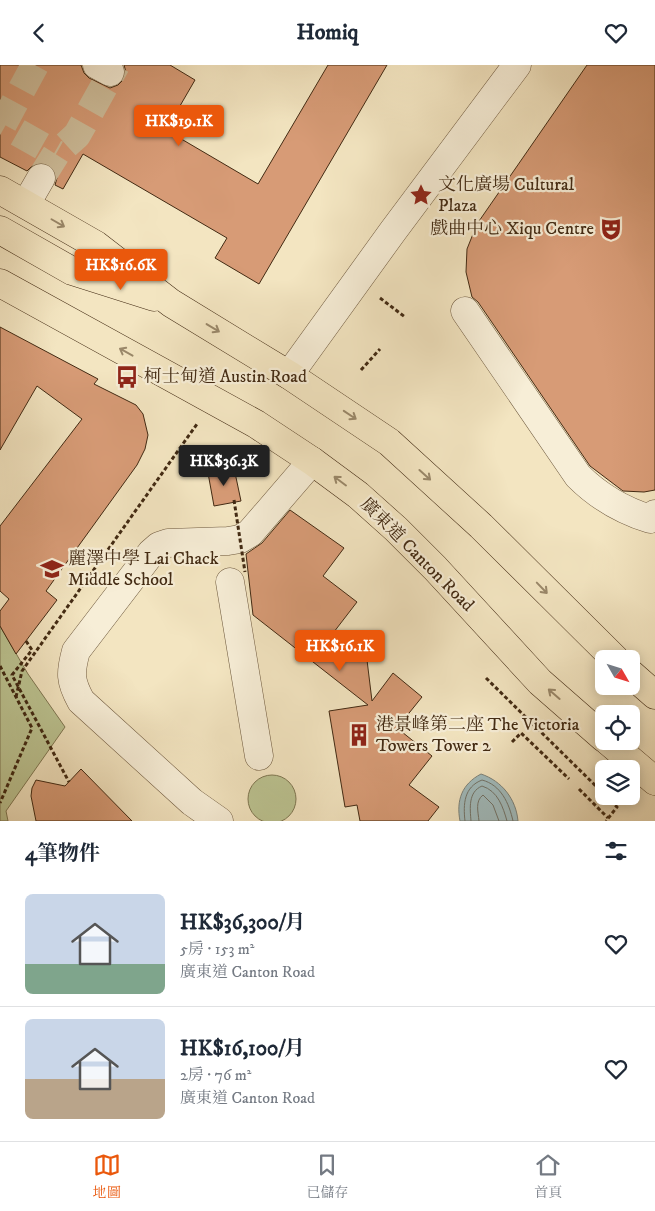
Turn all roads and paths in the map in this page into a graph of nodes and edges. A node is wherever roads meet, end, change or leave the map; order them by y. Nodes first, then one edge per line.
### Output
1 (517, 65) edge
2 (41, 178) tunnel mouth
3 (0, 190) edge
4 (26, 204) junction
5 (0, 230) edge
6 (0, 283) edge
7 (385, 301) dead end
8 (171, 303) junction
9 (465, 311) dead end
10 (405, 317) dead end
11 (380, 349) dead end
12 (361, 370) dead end
13 (289, 375) junction
14 (214, 401) junction
15 (312, 461) junction
16 (234, 500) dead end
17 (655, 514) edge
18 (237, 577) joint
19 (26, 641) dead end
20 (606, 650) edge
21 (0, 666) edge
22 (486, 678) dead end
23 (640, 682) edge
24 (655, 695) edge
25 (16, 697) junction
26 (595, 730) edge
27 (512, 742) dead end
28 (619, 750) edge
29 (258, 756) dead end
30 (569, 779) dead end
31 (655, 781) edge
32 (69, 782) dead end
33 (595, 785) edge
34 (579, 789) dead end
35 (0, 803) edge
36 (615, 805) edge
37 (607, 820) edge
38 (219, 821) edge

1 - 13 street
2 - 4 street
3 - 4 main road
4 -> 8 main road
5 - 8 main road
14 -> 6 main road, 廣東道 Canton Road
7 - 10 path
8 -> 13 main road
9 - 17 street
11 - 12 path
13 -> 20 main road
14 - 15 main road, 廣東道 Canton Road
14 - 25 path
26 -> 15 main road, 廣東道 Canton Road
15 - 38 street
16 - 18 path, bridge
18 - 29 street
19 - 32 path, bridge
21 - 25 path
22 - 33 path
23 - 24 main road
25 - 35 path
27 - 30 path
28 - 31 main road
34 - 37 path
36 - 37 path

